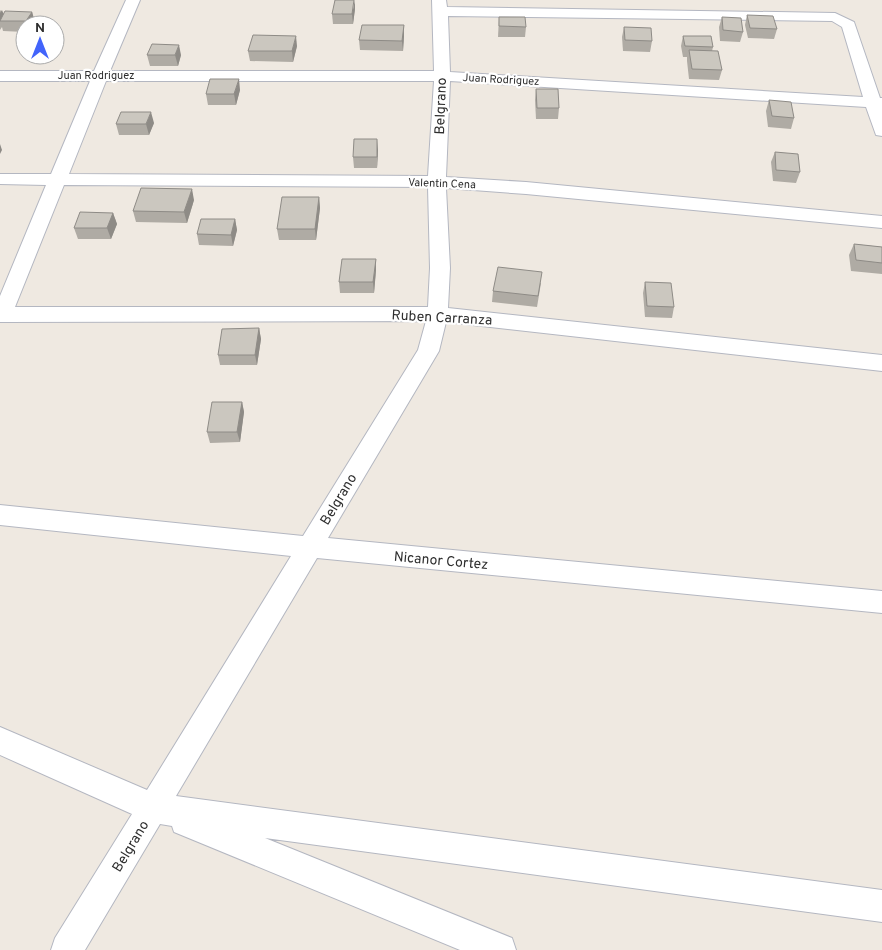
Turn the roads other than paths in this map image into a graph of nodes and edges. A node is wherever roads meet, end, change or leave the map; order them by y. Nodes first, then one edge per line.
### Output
1 (133, 0) edge
2 (440, 6) edge
3 (100, 75) junction
4 (0, 76) edge
5 (442, 76) junction
6 (878, 103) edge
7 (882, 131) edge
8 (0, 179) edge
9 (58, 179) junction
10 (437, 182) junction
11 (882, 222) edge
12 (0, 314) edge
13 (439, 314) junction
14 (882, 363) edge
15 (0, 515) edge
16 (308, 547) junction
17 (882, 602) edge
18 (0, 742) edge
19 (153, 808) junction
20 (882, 906) edge
21 (67, 950) edge
22 (500, 950) edge

1 - 3 street
2 - 5 street, Belgrano
2 - 6 street
3 - 4 street, Juan Rodriguez
3 - 5 street, Juan Rodriguez
3 - 9 street
5 - 6 street, Juan Rodriguez
5 - 10 street, Belgrano
6 - 7 street
8 - 9 street, Valentin Cena
9 - 10 street, Valentin Cena
9 - 12 street
10 - 11 street, Valentin Cena
10 - 13 street, Belgrano
12 - 13 street, Ruben Carranza
13 - 14 street, Ruben Carranza
13 - 16 street, Belgrano
15 - 16 street, Nicanor Cortez
16 - 17 street, Nicanor Cortez
16 - 19 street, Belgrano
18 - 19 street
19 - 20 street
19 - 21 street, Belgrano
19 - 22 street

